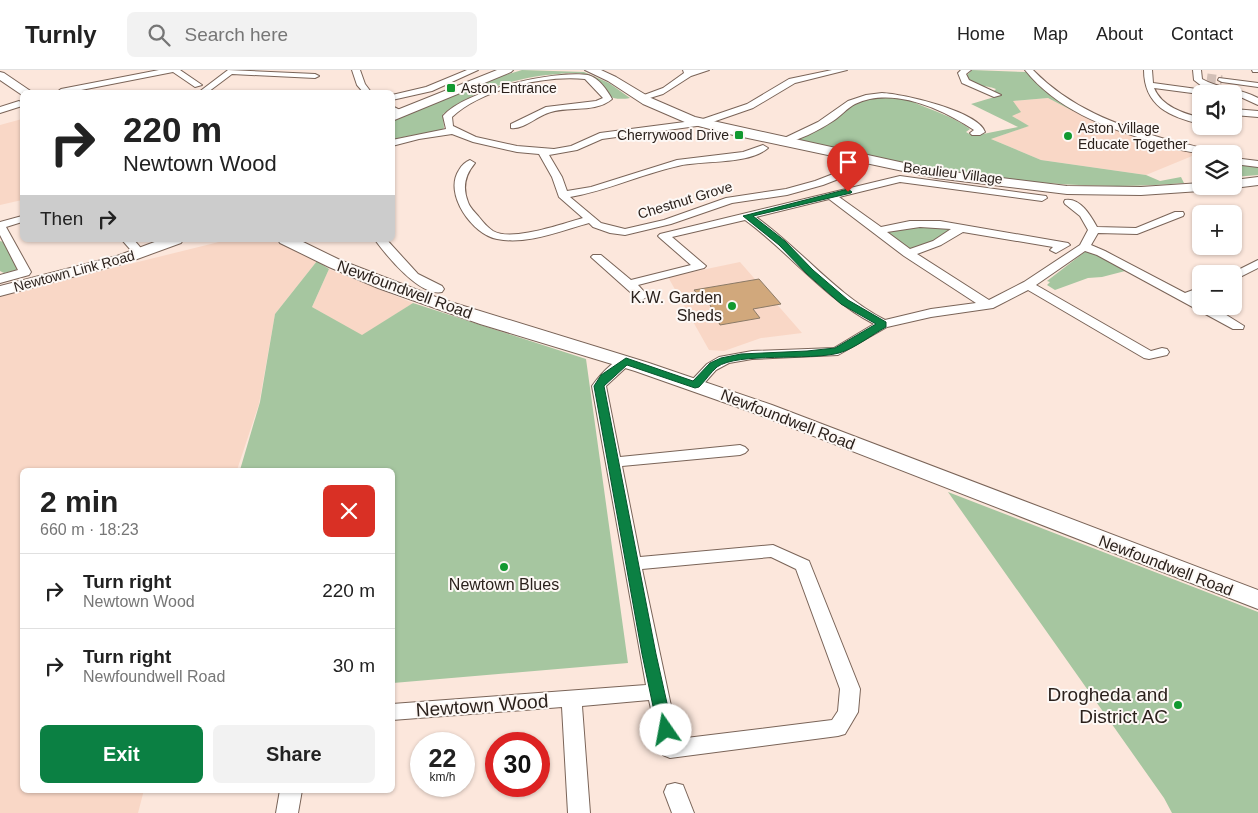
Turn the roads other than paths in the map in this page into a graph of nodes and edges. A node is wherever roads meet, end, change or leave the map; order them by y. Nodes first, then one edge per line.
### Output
1 (173, 70) edge
2 (356, 70) edge
3 (368, 70) edge
4 (593, 70) edge
5 (706, 70) edge
6 (843, 70) edge
7 (967, 70) edge
8 (1029, 70) edge
9 (1148, 70) edge
10 (232, 71) edge
11 (477, 71) edge
12 (504, 71) edge
13 (688, 72) edge
14 (0, 75) edge
15 (1201, 75) edge
16 (316, 76) dead end
17 (1222, 80) tunnel mouth
18 (1149, 85) junction
19 (1206, 85) edge
20 (1258, 85) edge
21 (94, 86) junction
22 (200, 89) edge
23 (23, 90) edge
24 (72, 90) edge
25 (99, 90) edge
26 (365, 90) edge
27 (1192, 93) edge
28 (997, 95) dead end
29 (1242, 95) edge
30 (395, 97) edge
31 (640, 98) junction
32 (1256, 100) edge
33 (19, 104) dead end
34 (0, 110) edge
35 (396, 113) edge
36 (1242, 114) edge
37 (1257, 115) edge
38 (1192, 121) edge
39 (701, 123) junction
40 (514, 126) dead end
41 (453, 131) junction
42 (975, 133) dead end
43 (395, 142) edge
44 (781, 142) junction
45 (763, 148) dead end
46 (1192, 149) edge
47 (542, 152) junction
48 (869, 160) junction
49 (1242, 162) edge
50 (470, 163) dead end
51 (1258, 164) edge
52 (1258, 181) edge
53 (1242, 183) edge
54 (1192, 188) edge
55 (563, 195) junction
56 (831, 196) junction
57 (1042, 198) dead end
58 (1068, 202) dead end
59 (1179, 214) dead end
60 (747, 216) junction
61 (20, 220) edge
62 (589, 220) junction
63 (961, 228) junction
64 (1094, 230) junction
65 (879, 231) junction
66 (3, 239) edge
67 (130, 242) edge
68 (170, 242) edge
69 (290, 242) edge
70 (383, 242) edge
71 (1084, 247) junction
72 (1056, 250) dead end
73 (140, 254) junction
74 (908, 254) junction
75 (596, 257) dead end
76 (1258, 263) edge
77 (1242, 272) edge
78 (0, 279) edge
79 (629, 284) junction
80 (1028, 285) junction
81 (438, 289) dead end
82 (0, 291) edge
83 (1192, 294) edge
84 (642, 296) dead end
85 (1185, 297) junction
86 (1192, 301) edge
87 (989, 305) junction
88 (1218, 315) edge
89 (883, 324) junction
90 (1238, 326) dead end
91 (1162, 352) dead end
92 (626, 361) junction
93 (695, 385) junction
94 (740, 450) dead end
95 (613, 462) junction
96 (633, 564) junction
97 (1258, 600) edge
98 (657, 692) junction
99 (570, 698) junction
100 (395, 712) edge
101 (674, 792) dead end
102 (291, 793) edge
103 (288, 813) edge
104 (579, 813) edge
105 (683, 813) edge

1 - 21 street
1 - 22 street
2 - 3 street
2 - 26 street
4 - 31 street
5 - 13 street
6 - 39 street
7 - 28 street
8 - 46 street
9 - 18 street
10 - 16 street
10 - 22 street
11 - 30 street
12 - 35 street
13 - 31 street
14 - 23 street
15 - 19 street
17 - 20 street
18 - 27 street
18 - 38 street
21 - 24 street
21 - 25 street
29 - 32 street
31 - 39 street
33 - 34 street
36 - 37 street
39 - 44 street
39 - 47 street
40 - 41 street
41 - 43 street
41 - 47 street
42 - 44 street
44 - 48 street
45 - 55 street
47 - 55 street, Chestnut Grove
48 - 54 street
48 - 62 street, Chestnut Grove
49 - 51 street
50 - 62 street
52 - 53 street
55 - 62 street, Chestnut Grove
56 - 57 street, Beaulieu Village
56 - 60 street, Beaulieu Village
56 - 65 street
58 - 64 street
59 - 64 street
60 - 79 street, Beaulieu Village
60 - 89 street
61 - 66 street
63 - 65 street
63 - 72 street
63 - 74 street
64 - 71 street
65 - 74 street
66 - 78 street
67 - 73 street
68 - 73 street, Newtown Link Road
69 - 92 street, Newfoundwell Road
70 - 81 street
71 - 80 street
71 - 85 street
73 - 82 street, Newtown Link Road
74 - 87 street
75 - 79 street
76 - 77 street
79 - 84 street
80 - 87 street
80 - 91 street
83 - 85 street
85 - 86 street
87 - 89 street
88 - 90 street
89 - 93 street
92 - 93 street, Newfoundwell Road
92 - 95 street
93 - 97 street, Newfoundwell Road
94 - 95 street
95 - 96 street
96 - 98 street
96 - 98 street
98 - 99 street, Newtown Wood
99 - 100 street, Newtown Wood
99 - 104 street, Newtown Wood
101 - 105 street
102 - 103 street

